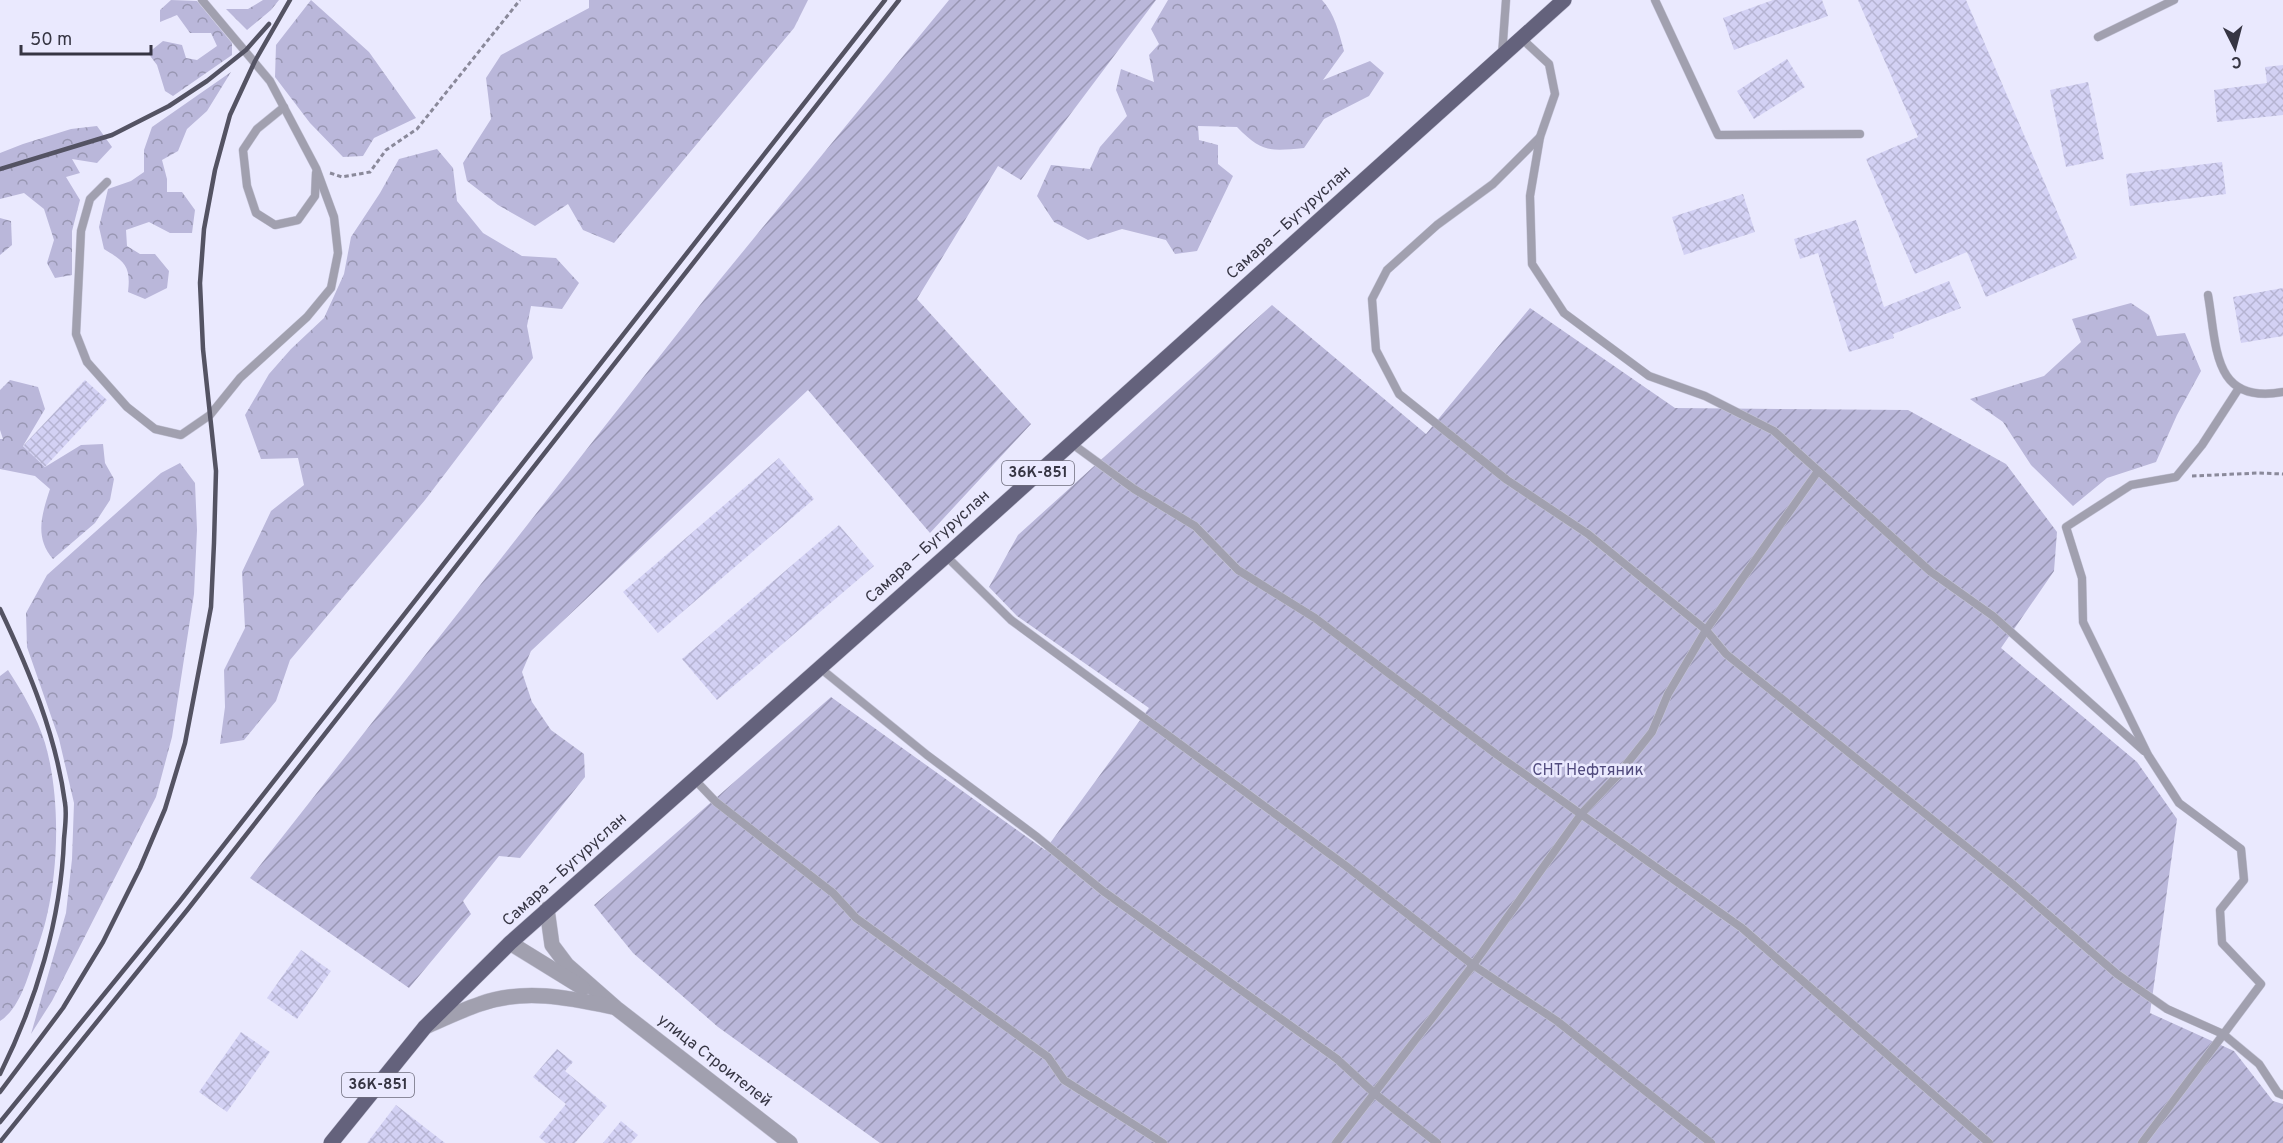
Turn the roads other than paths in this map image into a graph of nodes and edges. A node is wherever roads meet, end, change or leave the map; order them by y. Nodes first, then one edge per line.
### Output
1 (202, 0) edge
2 (1506, 0) edge
3 (1564, 0) edge
4 (1655, 0) edge
5 (2174, 0) edge
6 (2098, 37) dead end
7 (1521, 38) junction
8 (1502, 56) junction
9 (284, 107) junction
10 (1860, 134) dead end
11 (1540, 137) junction
12 (316, 168) junction
13 (107, 182) dead end
14 (2208, 295) dead end
15 (2239, 388) junction
16 (2283, 392) edge
17 (1071, 443) junction
18 (1818, 471) junction
19 (946, 556) junction
20 (1706, 630) junction
21 (820, 668) junction
22 (2148, 755) junction
23 (695, 780) junction
24 (1582, 813) junction
25 (547, 909) junction
26 (510, 943) junction
27 (1473, 964) junction
28 (616, 1008) junction
29 (425, 1027) junction
30 (2223, 1034) junction
31 (1374, 1093) junction
32 (2283, 1095) edge
33 (786, 1142) edge
34 (331, 1143) edge
35 (1163, 1143) edge
36 (1336, 1143) edge
37 (1437, 1143) edge
38 (1711, 1143) edge
39 (1989, 1143) edge
40 (2142, 1143) edge

1 - 9 lane
2 - 8 lane
3 - 7 main road, Самара — Бугуруслан / 36К-851
4 - 10 lane
5 - 6 lane
7 - 8 main road, Самара — Бугуруслан / 36К-851
7 - 11 lane
8 - 17 main road, Самара — Бугуруслан / 36К-851
9 - 12 lane
9 - 12 lane
11 - 18 lane
11 - 20 lane
12 - 13 lane
14 - 15 lane
15 - 16 lane
15 - 22 lane
17 - 19 main road, Самара — Бугуруслан / 36К-851
17 - 24 lane
18 - 20 lane
18 - 22 lane
19 - 21 main road, Самара — Бугуруслан / 36К-851
19 - 27 lane
20 - 24 lane
20 - 30 lane
21 - 23 main road, Самара — Бугуруслан / 36К-851
21 - 31 lane
22 - 30 lane
23 - 25 main road, Самара — Бугуруслан / 36К-851
23 - 35 lane
24 - 27 lane
24 - 39 lane
25 - 26 main road, Самара — Бугуруслан / 36К-851
25 - 28 street
26 - 28 street
26 - 29 main road, Самара — Бугуруслан / 36К-851
27 - 31 lane
27 - 38 lane
28 - 29 street
28 - 33 street, улица Строителей
29 - 34 main road, 36К-851
30 - 32 lane
30 - 40 lane
31 - 36 lane
31 - 37 lane

